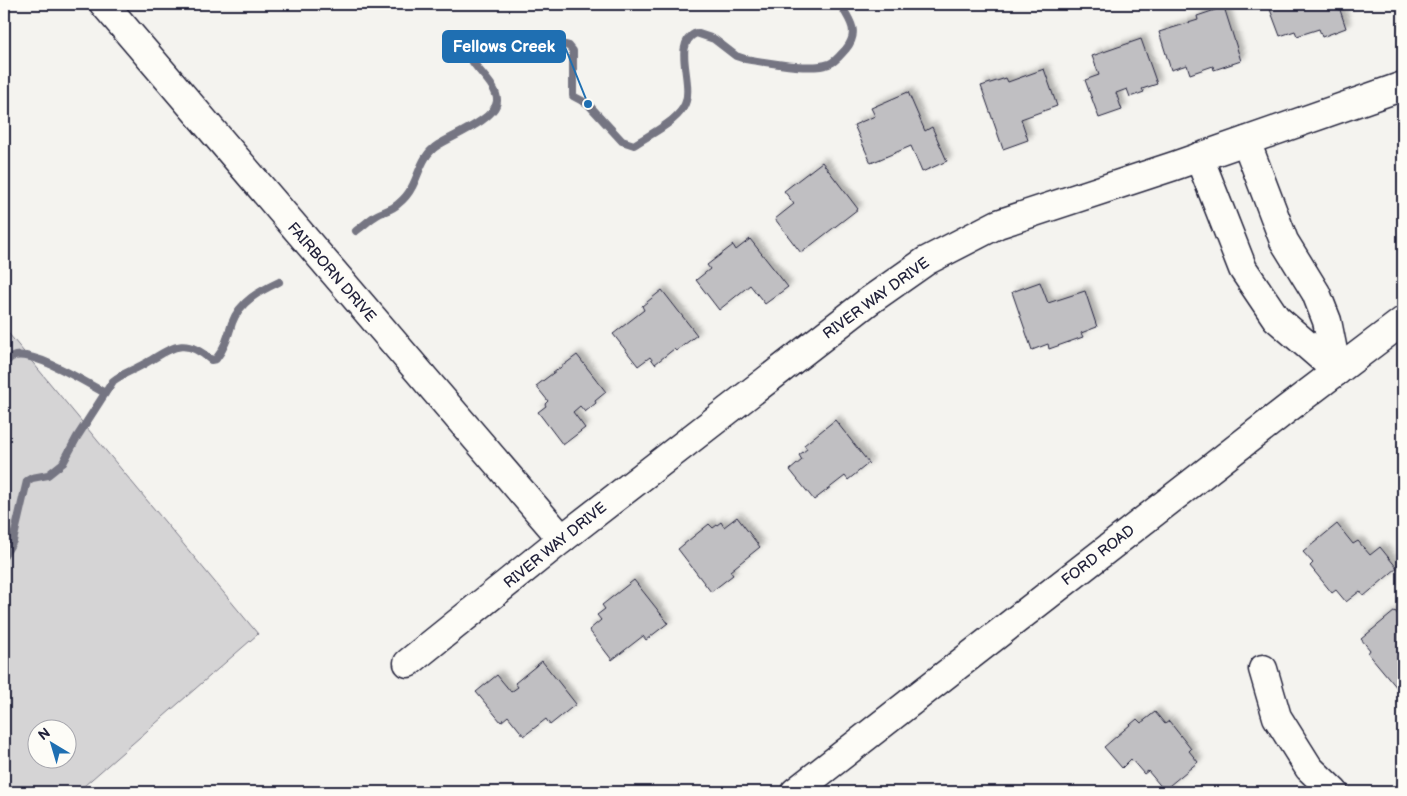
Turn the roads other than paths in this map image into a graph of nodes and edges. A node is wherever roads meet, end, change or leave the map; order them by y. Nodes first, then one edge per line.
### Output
1 (104, 4) edge
2 (1403, 86) edge
3 (1246, 141) junction
4 (1199, 157) junction
5 (1403, 321) edge
6 (1337, 371) junction
7 (562, 539) junction
8 (408, 663) dead end
9 (1264, 669) dead end
10 (795, 792) edge
11 (1334, 792) edge

1 - 7 street, FAIRBORN DRIVE
2 - 3 street, RIVER WAY DRIVE
3 - 4 street, RIVER WAY DRIVE
3 - 6 street
4 - 6 street
4 - 7 street, RIVER WAY DRIVE
5 - 6 street, FORD ROAD
6 - 10 street, FORD ROAD
7 - 8 street, RIVER WAY DRIVE
9 - 11 street

